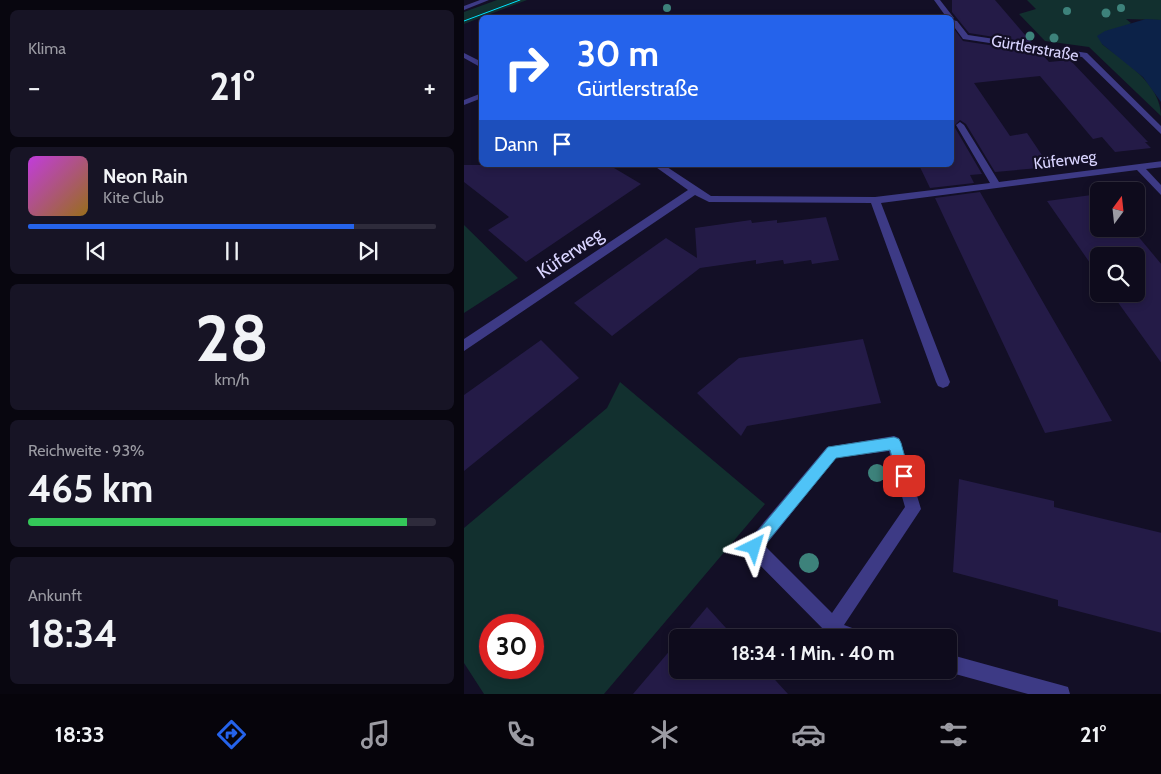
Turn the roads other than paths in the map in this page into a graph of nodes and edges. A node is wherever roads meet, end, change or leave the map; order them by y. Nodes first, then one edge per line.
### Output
1 (486, 0) edge
2 (937, 0) edge
3 (464, 8) edge
4 (948, 15) edge
5 (954, 23) edge
6 (464, 55) edge
7 (479, 64) edge
8 (479, 95) edge
9 (464, 102) edge
10 (960, 126) dead end
11 (1161, 134) edge
12 (1161, 164) edge
13 (661, 167) edge
14 (1139, 167) junction
15 (996, 185) junction
16 (695, 190) junction
17 (1161, 193) edge
18 (875, 200) junction
19 (464, 346) edge
20 (943, 382) dead end
21 (834, 625) junction
22 (837, 629) edge
23 (957, 665) edge
24 (1061, 694) edge

1 - 3 street
2 - 4 street, Gürtlerstraße
5 - 11 street, Gürtlerstraße
6 - 7 street
8 - 9 street
10 - 15 street
12 - 14 street
13 - 16 street, Küferweg
14 - 15 street, Küferweg
14 - 17 street
15 - 18 street, Küferweg
16 - 18 street, Küferweg
16 - 19 street, Küferweg
18 - 20 street
21 - 21 street
21 - 22 street
23 - 24 street

